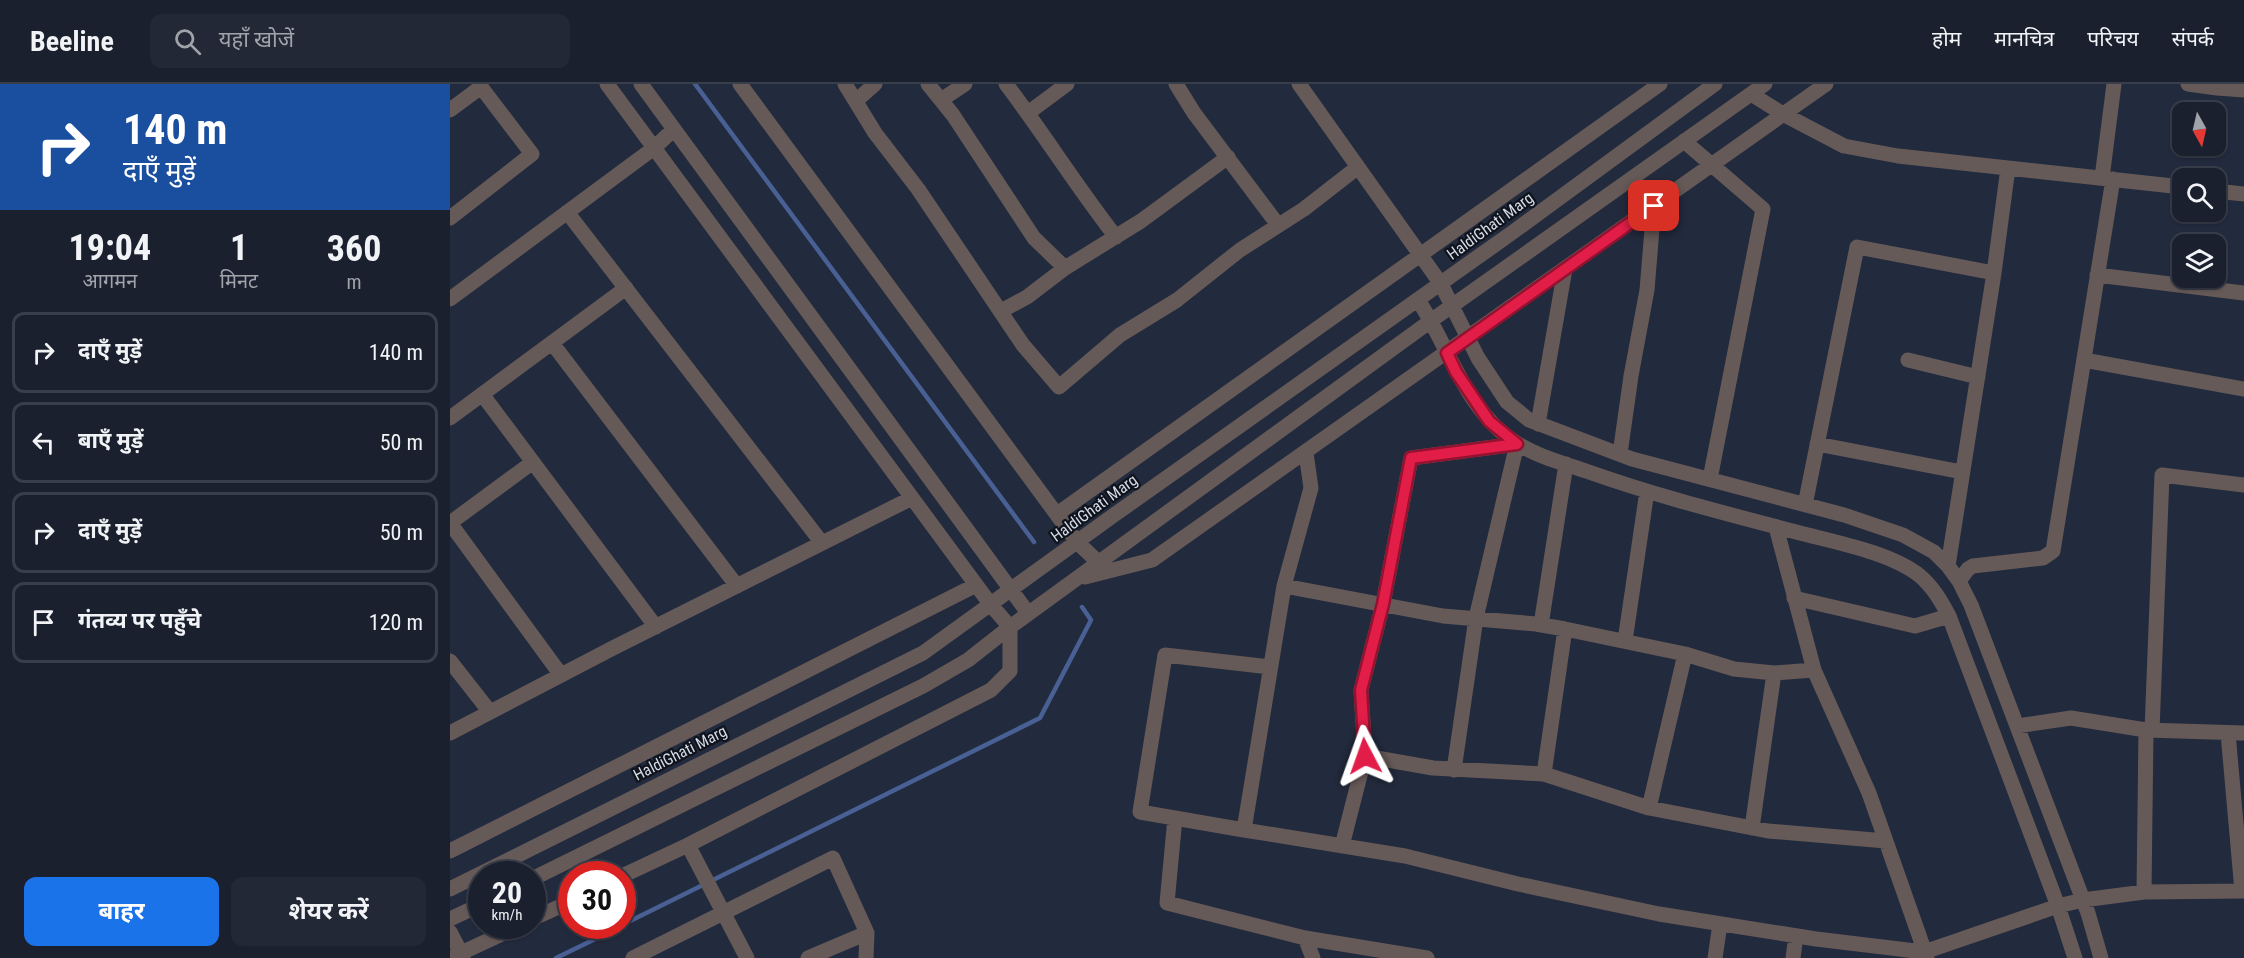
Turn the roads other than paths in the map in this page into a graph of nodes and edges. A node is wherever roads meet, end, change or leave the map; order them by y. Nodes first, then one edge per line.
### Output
1 (607, 84) edge
2 (641, 84) edge
3 (845, 84) edge
4 (875, 84) edge
5 (928, 84) edge
6 (965, 84) edge
7 (1006, 84) edge
8 (1066, 84) edge
9 (1176, 84) edge
10 (1299, 84) edge
11 (1660, 84) edge
12 (1715, 84) edge
13 (1765, 84) edge
14 (1826, 84) edge
15 (2114, 84) edge
16 (2188, 84) edge
17 (480, 85) edge
18 (746, 86) edge
19 (2217, 86) edge
20 (2244, 90) edge
21 (1751, 94) junction
22 (941, 100) junction
23 (856, 101) junction
24 (450, 110) edge
25 (1028, 113) junction
26 (1783, 114) junction
27 (674, 129) junction
28 (1683, 141) junction
29 (654, 148) junction
30 (1228, 157) junction
31 (1712, 165) junction
32 (1358, 167) junction
33 (2008, 168) junction
34 (2107, 179) junction
35 (2172, 186) edge
36 (2226, 192) edge
37 (2244, 194) edge
38 (1654, 206) junction
39 (567, 212) junction
40 (450, 218) edge
41 (1278, 225) junction
42 (1116, 237) junction
43 (1421, 255) junction
44 (1065, 268) junction
45 (1565, 269) junction
46 (1994, 273) junction
47 (2097, 275) junction
48 (1441, 284) junction
49 (626, 288) junction
50 (2244, 293) edge
51 (450, 298) edge
52 (1418, 300) junction
53 (1453, 305) junction
54 (1001, 311) junction
55 (1431, 320) junction
56 (1468, 338) junction
57 (552, 343) junction
58 (1447, 353) junction
59 (1908, 360) dead end
60 (2084, 360) junction
61 (1977, 377) junction
62 (2244, 389) edge
63 (482, 394) junction
64 (450, 418) edge
65 (1538, 424) junction
66 (1517, 444) junction
67 (1817, 444) junction
68 (1620, 454) junction
69 (1307, 460) junction
70 (533, 462) junction
71 (1566, 464) junction
72 (1962, 472) junction
73 (1710, 479) junction
74 (2244, 485) edge
75 (1647, 491) junction
76 (912, 498) junction
77 (1805, 505) junction
78 (1057, 514) junction
79 (450, 523) edge
80 (1776, 527) junction
81 (1077, 542) junction
82 (822, 543) junction
83 (1098, 562) junction
84 (1948, 566) junction
85 (1075, 579) junction
86 (1959, 581) junction
87 (976, 585) junction
88 (737, 586) junction
89 (1284, 586) junction
90 (1012, 590) junction
91 (1794, 598) junction
92 (1383, 604) junction
93 (991, 605) junction
94 (1028, 613) junction
95 (1948, 616) junction
96 (1476, 618) junction
97 (1541, 625) junction
98 (656, 627) junction
99 (1010, 627) junction
100 (1565, 629) junction
101 (1625, 641) junction
102 (1684, 654) junction
103 (450, 660) edge
104 (1270, 667) junction
105 (1814, 670) junction
106 (1774, 673) junction
107 (561, 675) junction
108 (490, 712) junction
109 (2018, 726) junction
110 (2149, 730) junction
111 (2228, 732) junction
112 (450, 733) edge
113 (2244, 733) edge
114 (1365, 756) junction
115 (1454, 770) junction
116 (1544, 774) junction
117 (1649, 808) junction
118 (1175, 818) junction
119 (1752, 828) junction
120 (1244, 830) junction
121 (1886, 841) junction
122 (688, 845) junction
123 (1342, 846) junction
124 (450, 851) edge
125 (636, 869) edge
126 (546, 872) edge
127 (450, 889) edge
128 (2243, 891) edge
129 (2144, 892) junction
130 (2083, 900) junction
131 (2058, 906) junction
132 (468, 911) edge
133 (725, 912) junction
134 (450, 920) edge
135 (1720, 924) junction
136 (450, 932) edge
137 (867, 933) junction
138 (1796, 936) junction
139 (1305, 938) junction
140 (493, 939) edge
141 (1875, 952) edge
142 (1925, 955) edge
143 (1406, 956) edge
144 (458, 957) edge
145 (639, 957) edge
146 (747, 958) edge
147 (808, 958) edge
148 (866, 958) edge
149 (1313, 958) edge
150 (1427, 958) edge
151 (1715, 958) edge
152 (1792, 958) edge
153 (2075, 958) edge
154 (2101, 958) edge

1 - 29 street
2 - 27 street
3 - 23 street
4 - 23 street
5 - 22 street
6 - 22 street
7 - 25 street
8 - 25 street
9 - 30 street
10 - 32 street
11 - 43 street
12 - 48 street, HaldiGhati Marg
13 - 21 street
14 - 26 street
15 - 34 street
16 - 19 street
17 - 24 street
17 - 40 street
18 - 78 street
19 - 20 street
21 - 26 street
21 - 28 street
22 - 44 street
23 - 54 street
25 - 42 street
26 - 31 street
26 - 33 street
27 - 29 street
27 - 90 street
28 - 31 street
28 - 53 street
29 - 39 street
29 - 76 street
30 - 41 street
30 - 42 street
31 - 38 street
31 - 73 street
32 - 41 street
32 - 43 street
33 - 34 street
33 - 46 street
34 - 35 street
34 - 47 street
36 - 37 street
38 - 45 street
38 - 68 street
39 - 49 street
39 - 51 street
41 - 54 street
42 - 44 street
43 - 48 street
43 - 78 street
44 - 54 street
45 - 56 street
45 - 65 street
46 - 61 street
46 - 67 street
47 - 50 street
47 - 60 street
48 - 52 street, HaldiGhati Marg
48 - 53 street
49 - 57 street
49 - 82 street
52 - 55 street
52 - 81 street, HaldiGhati Marg
53 - 55 street
53 - 56 street
55 - 58 street
55 - 83 street
56 - 58 street
56 - 65 street
57 - 63 street
57 - 88 street
58 - 66 street
58 - 69 street
59 - 61 street
60 - 62 street
60 - 86 street
61 - 72 street
63 - 64 street
63 - 70 street
65 - 68 street
66 - 71 street
66 - 92 street
66 - 96 street
67 - 72 street
67 - 77 street
68 - 73 street
69 - 85 street
69 - 89 street
70 - 79 street
70 - 98 street
71 - 75 street
71 - 97 street
72 - 84 street
73 - 77 street
74 - 110 street
75 - 80 street
75 - 101 street
76 - 82 street
76 - 87 street
77 - 84 street
78 - 81 street
79 - 107 street
80 - 91 street
80 - 95 street
81 - 83 street
81 - 90 street, HaldiGhati Marg
82 - 88 street
83 - 85 street
84 - 86 street
85 - 94 street
86 - 109 street
87 - 93 street
87 - 124 street
88 - 98 street
89 - 92 street
89 - 104 street
90 - 93 street, HaldiGhati Marg
90 - 94 street
91 - 95 street
91 - 105 street
92 - 96 street
92 - 114 street
93 - 99 street
93 - 127 street, HaldiGhati Marg
94 - 99 street
95 - 131 street
96 - 97 street
96 - 115 street
97 - 100 street
98 - 107 street
99 - 122 street
99 - 126 street
100 - 101 street
100 - 116 street
101 - 102 street
102 - 106 street
102 - 117 street
103 - 108 street
104 - 118 street
104 - 120 street
105 - 106 street
105 - 121 street
106 - 119 street
107 - 108 street
108 - 112 street
109 - 110 street
109 - 130 street
110 - 111 street
110 - 129 street
111 - 113 street
111 - 128 street
114 - 115 street
114 - 123 street
115 - 116 street
116 - 117 street
117 - 119 street
118 - 120 street
118 - 139 street
119 - 121 street
120 - 123 street
121 - 142 street
122 - 125 street
122 - 133 street
123 - 135 street
128 - 129 street
129 - 130 street
130 - 131 street
130 - 154 street
131 - 142 street
131 - 153 street
132 - 134 street
133 - 137 street
133 - 145 street
133 - 146 street
135 - 138 street
135 - 151 street
136 - 144 street
137 - 147 street
137 - 148 street
138 - 141 street
138 - 152 street
139 - 143 street
139 - 149 street
140 - 144 street
141 - 142 street
143 - 150 street

